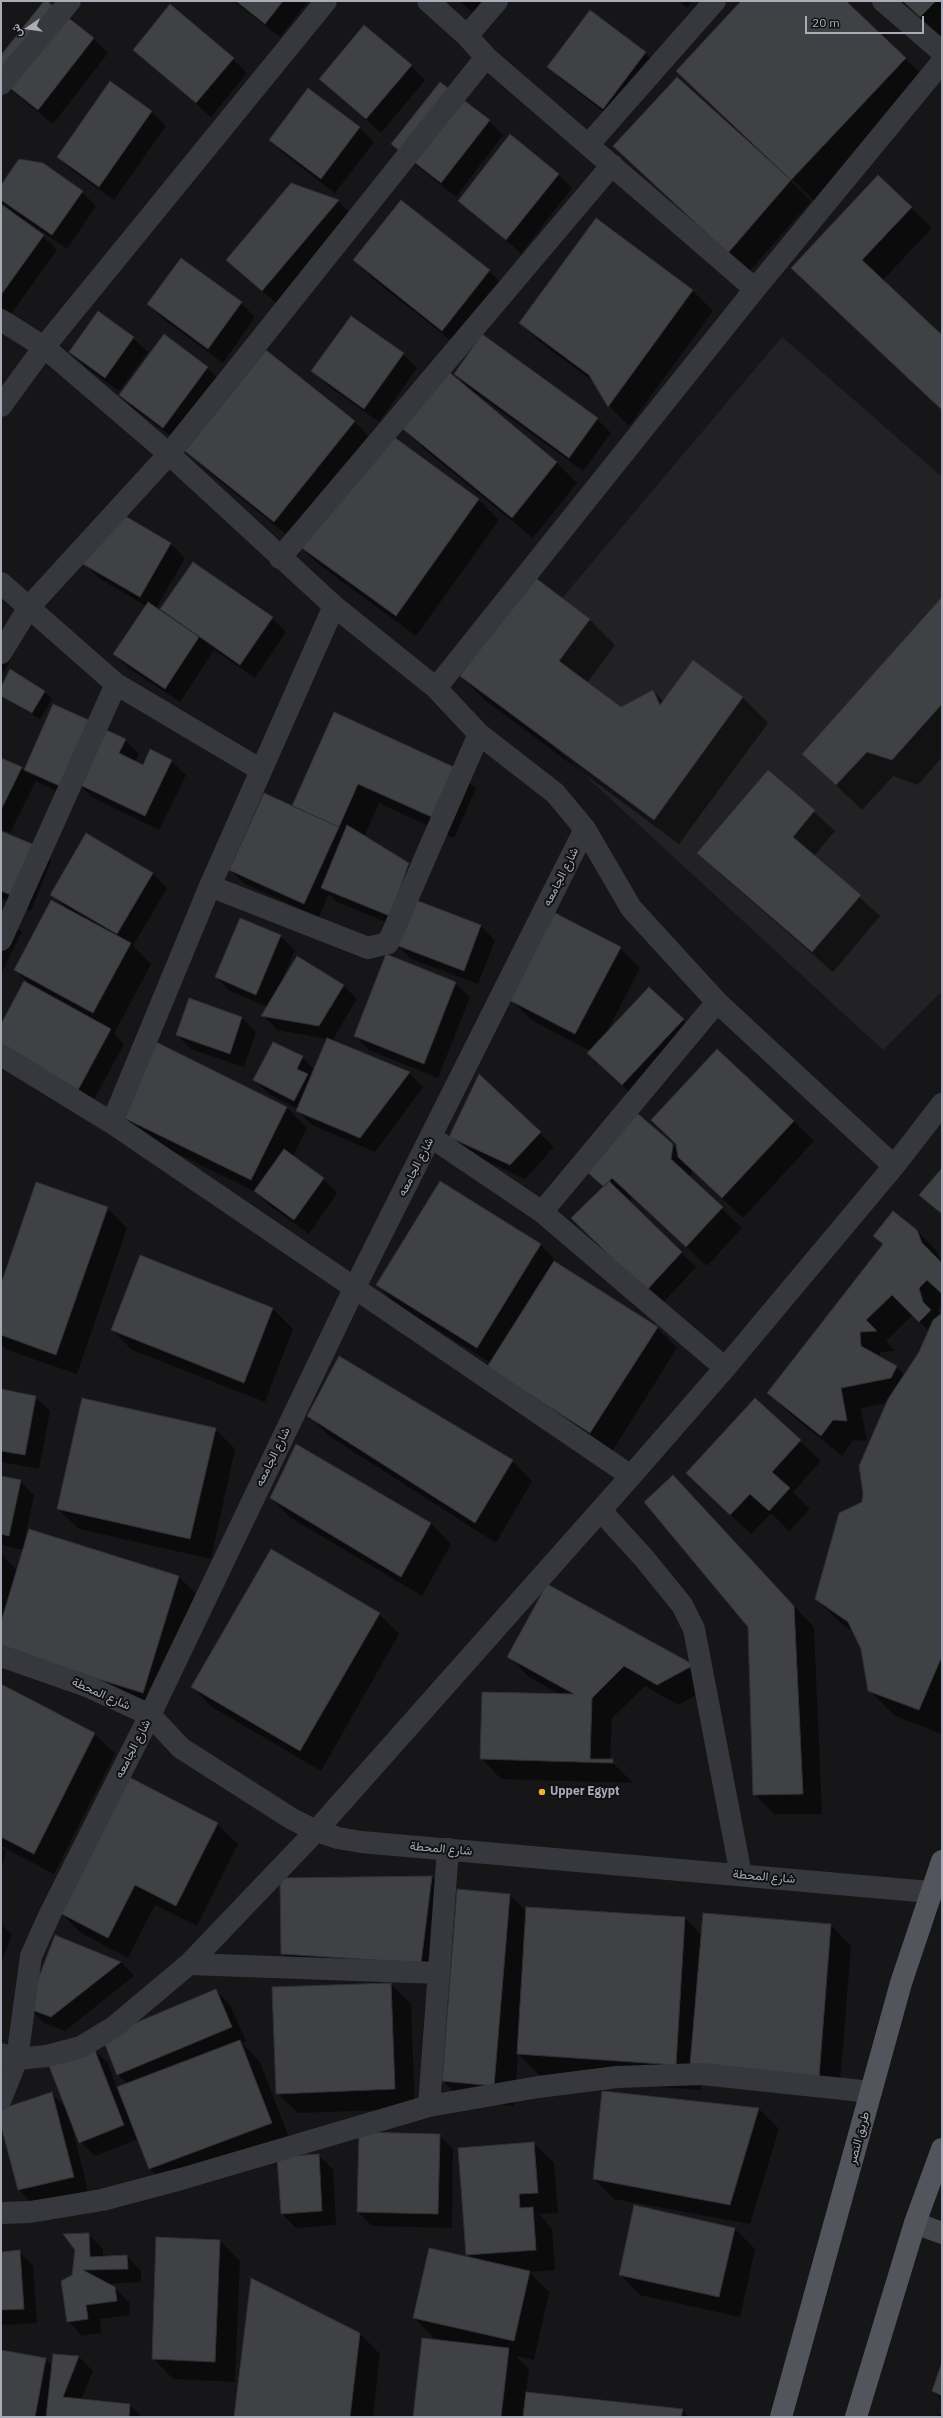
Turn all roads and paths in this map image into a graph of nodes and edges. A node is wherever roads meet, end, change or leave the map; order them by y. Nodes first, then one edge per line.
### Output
1 (70, 1) edge
2 (326, 1) edge
3 (428, 1) edge
4 (497, 1) edge
5 (715, 1) edge
6 (883, 1) edge
7 (467, 36) junction
8 (942, 52) edge
9 (486, 56) junction
10 (942, 62) edge
11 (1, 84) edge
12 (589, 144) junction
13 (612, 165) junction
14 (755, 290) junction
15 (1, 320) edge
16 (44, 347) junction
17 (1, 406) edge
18 (169, 454) junction
19 (280, 558) junction
20 (1, 583) edge
21 (334, 606) junction
22 (29, 607) junction
23 (1, 653) edge
24 (116, 684) junction
25 (436, 688) junction
26 (479, 734) junction
27 (261, 770) junction
28 (585, 830) junction
29 (210, 886) junction
30 (1, 940) edge
31 (717, 1002) junction
32 (1, 1055) edge
33 (942, 1104) edge
34 (112, 1124) junction
35 (431, 1137) junction
36 (894, 1166) junction
37 (542, 1212) junction
38 (354, 1289) junction
39 (725, 1368) junction
40 (631, 1476) junction
41 (601, 1511) junction
42 (1, 1656) edge
43 (150, 1716) junction
44 (316, 1831) junction
45 (448, 1849) junction
46 (942, 1860) edge
47 (741, 1875) junction
48 (930, 1892) junction
49 (189, 1964) junction
50 (439, 1973) junction
51 (9, 2057) edge
52 (871, 2092) junction
53 (1, 2098) edge
54 (428, 2106) junction
55 (942, 2149) edge
56 (1, 2213) edge
57 (915, 2223) junction
58 (942, 2233) edge
59 (780, 2417) edge
60 (856, 2417) edge

1 - 11 street
2 - 16 street
3 - 7 street
4 - 7 street
5 - 12 street
6 - 8 street
7 - 9 street
9 - 12 street
9 - 18 street
10 - 14 street
12 - 13 street
13 - 14 street
13 - 19 street
14 - 25 street
15 - 16 street
16 - 17 street
16 - 18 street
18 - 19 street
18 - 22 street
19 - 21 street
20 - 22 street
21 - 25 street
21 - 27 street
22 - 23 street
22 - 24 street
24 - 27 street
24 - 30 street
25 - 26 street
26 - 28 street
26 - 29 street
27 - 29 street
28 - 31 street
28 - 35 street, شارع الجامعه
29 - 34 street
31 - 36 street
31 - 37 street
32 - 34 street
33 - 36 street
34 - 38 street
35 - 37 street
35 - 38 street, شارع الجامعه
36 - 39 street
37 - 39 street
38 - 40 street
38 - 43 street, شارع الجامعه
39 - 40 street
40 - 41 street
41 - 44 street
41 - 47 street
42 - 43 street, شارع المحطة
43 - 44 street, شارع المحطة
43 - 51 street, شارع الجامعه
44 - 45 street, شارع المحطة
44 - 49 street
45 - 47 street, شارع المحطة
45 - 50 street
46 - 48 main road, طريق النصر
47 - 48 street, شارع المحطة
48 - 52 main road, طريق النصر
49 - 50 street
49 - 51 street
50 - 54 street
51 - 53 street, شارع الجامعه
52 - 54 street
52 - 59 main road, طريق النصر
54 - 56 street
55 - 57 main road
57 - 58 street
57 - 60 main road

